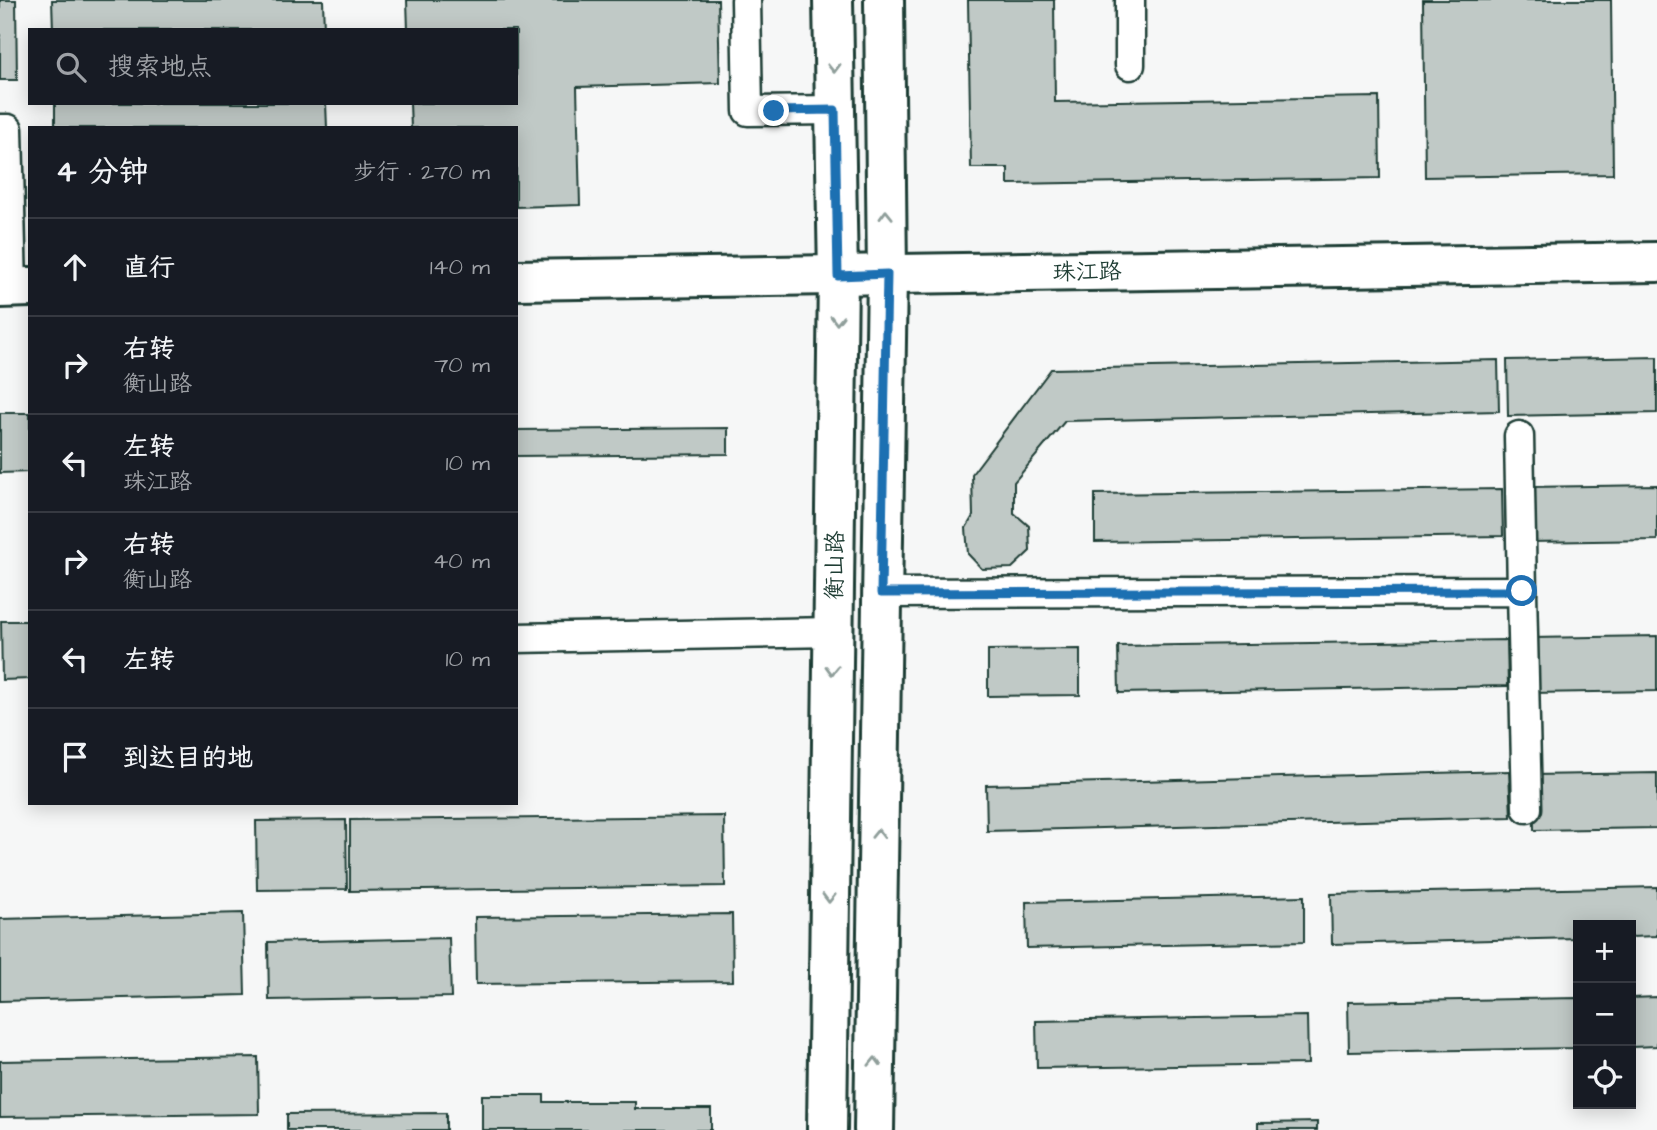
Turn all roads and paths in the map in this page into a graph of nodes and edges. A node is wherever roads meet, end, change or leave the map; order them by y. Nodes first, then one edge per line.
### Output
1 (746, 0) edge
2 (833, 0) edge
3 (884, 0) edge
4 (1130, 0) edge
5 (1130, 65) dead end
6 (835, 110) junction
7 (0, 129) edge
8 (20, 207) edge
9 (1657, 262) edge
10 (887, 274) junction
11 (838, 276) junction
12 (518, 280) edge
13 (14, 287) edge
14 (1519, 436) dead end
15 (1522, 591) junction
16 (881, 593) junction
17 (833, 632) junction
18 (518, 638) edge
19 (1527, 808) dead end
20 (827, 1130) edge
21 (874, 1130) edge

1 - 6 street
2 -> 6 street, 衡山路
10 -> 3 street, 衡山路
4 - 5 street
6 - 11 street, 衡山路
7 - 8 street
8 - 13 street
9 - 10 street, 珠江路
10 - 11 street, 珠江路
10 - 16 street, 衡山路
11 - 12 street, 珠江路
11 -> 17 street, 衡山路
14 - 15 street
15 - 16 street
15 - 19 street
21 -> 16 street, 衡山路
17 - 18 street
17 -> 20 street, 衡山路

